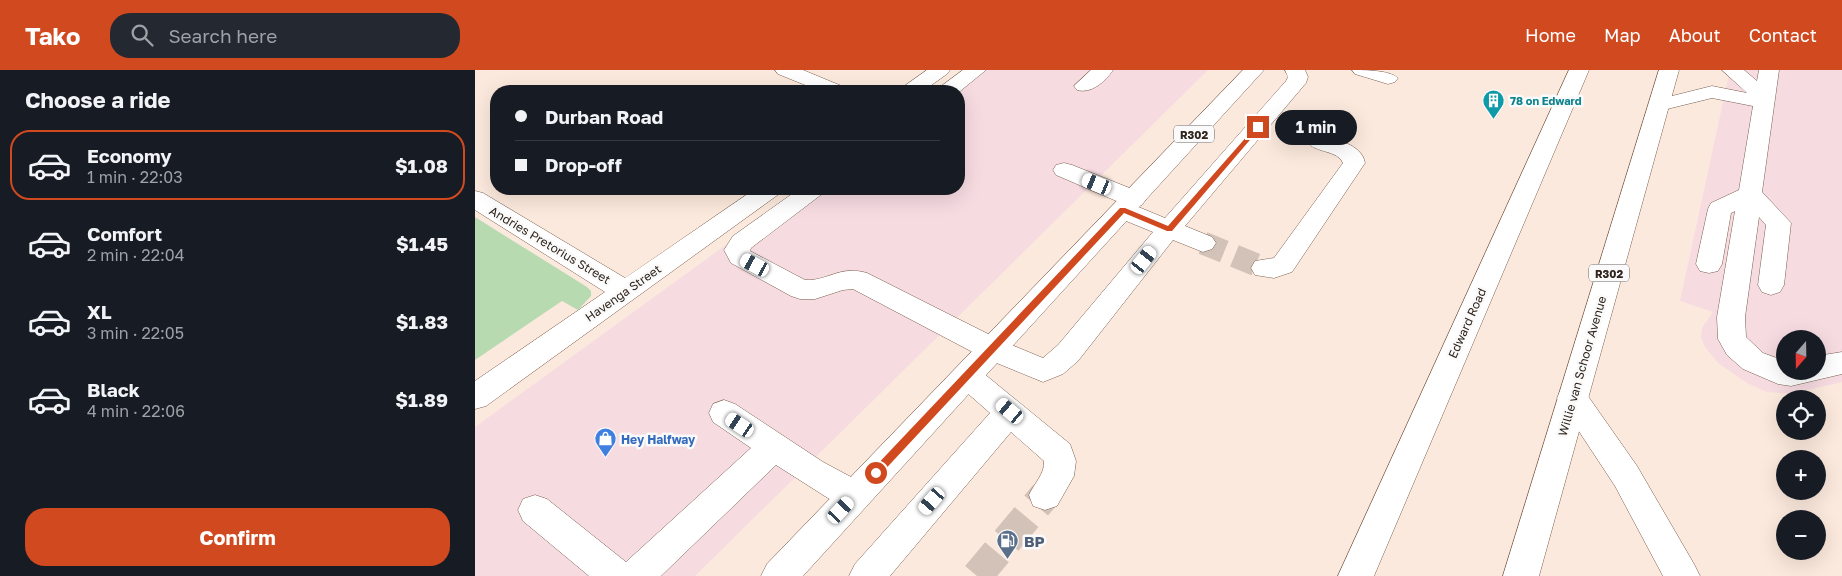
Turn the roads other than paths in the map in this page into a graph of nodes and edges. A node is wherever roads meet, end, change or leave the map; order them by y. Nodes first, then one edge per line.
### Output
1 (785, 70) edge
2 (940, 70) edge
3 (977, 70) edge
4 (1103, 70) edge
5 (1254, 70) edge
6 (1295, 70) edge
7 (1362, 70) edge
8 (1579, 70) edge
9 (1669, 70) edge
10 (1732, 70) edge
11 (1769, 70) edge
12 (1388, 78) dead end
13 (822, 85) edge
14 (919, 85) edge
15 (956, 85) edge
16 (1084, 86) dead end
17 (1764, 99) junction
18 (1659, 105) junction
19 (1318, 142) dead end
20 (1064, 170) dead end
21 (1750, 194) junction
22 (762, 195) edge
23 (807, 195) edge
24 (475, 199) edge
25 (1128, 204) junction
26 (1169, 229) junction
27 (1203, 243) tunnel mouth
28 (1709, 264) dead end
29 (1264, 268) tunnel mouth
30 (1771, 285) dead end
31 (625, 291) junction
32 (992, 349) junction
33 (1842, 363) edge
34 (1826, 366) edge
35 (1776, 370) edge
36 (967, 376) junction
37 (475, 397) edge
38 (1572, 398) junction
39 (1010, 411) junction
40 (724, 414) dead end
41 (773, 447) junction
42 (1045, 495) tunnel mouth
43 (854, 496) junction
44 (535, 510) dead end
45 (616, 576) edge
46 (636, 576) edge
47 (779, 576) edge
48 (867, 576) edge
49 (1356, 576) edge
50 (1521, 576) edge
51 (1682, 576) edge

1 - 13 main road
2 - 14 main road
3 - 15 main road
4 - 16 main road
5 - 25 main road, R302
6 - 26 main road
7 - 12 main road
8 - 49 main road, Edward Road
9 - 18 main road, Willie van Schoor Avenue / R302
10 - 17 main road
11 - 17 main road
17 - 18 main road
17 - 21 main road
18 - 38 main road, Willie van Schoor Avenue / R302
19 - 29 main road
20 - 25 main road
21 - 28 main road
21 - 30 main road
21 - 35 main road
22 - 31 main road, Havenga Street
23 - 32 main road
24 - 31 main road, Andries Pretorius Street
25 - 26 main road
25 - 32 main road, R302
26 - 27 main road
26 - 32 main road
31 - 37 main road, Havenga Street
32 - 36 main road, R302
33 - 34 main road
36 - 39 main road
36 - 43 main road, R302
38 - 50 main road, Willie van Schoor Avenue / R302
38 - 51 main road
39 - 42 main road
39 - 48 main road
40 - 41 main road
41 - 43 main road
41 - 46 main road
43 - 47 main road, R302
44 - 45 main road

